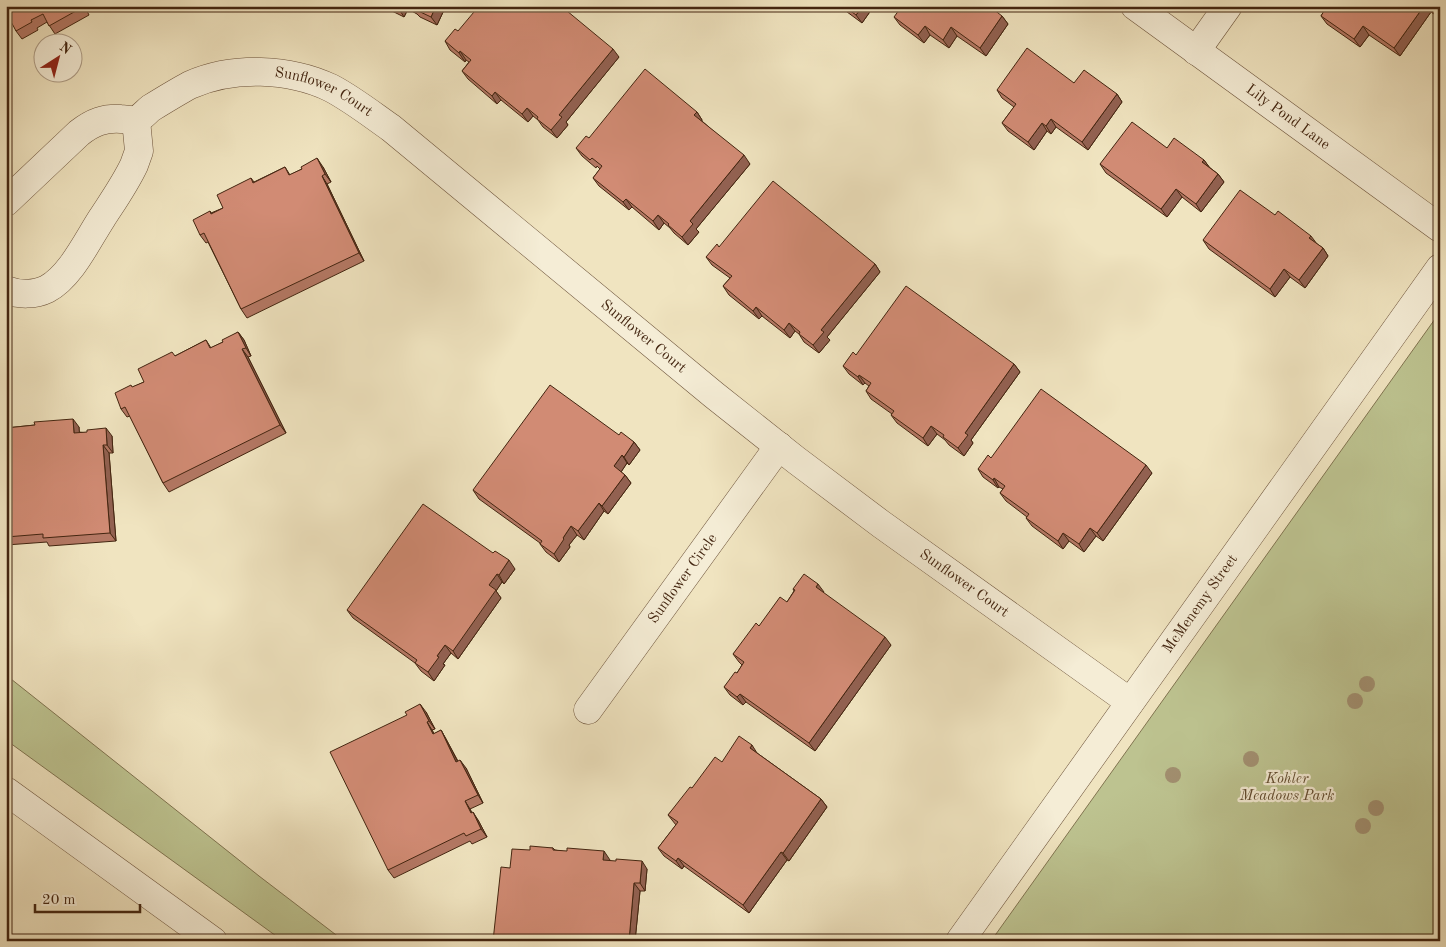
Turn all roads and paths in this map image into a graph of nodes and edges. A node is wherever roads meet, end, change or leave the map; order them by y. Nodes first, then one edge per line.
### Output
1 (1135, 6) edge
2 (1228, 6) edge
3 (1196, 51) junction
4 (136, 120) junction
5 (6, 202) edge
6 (1440, 228) edge
7 (1440, 268) edge
8 (6, 290) edge
9 (778, 446) junction
10 (1130, 702) junction
11 (588, 710) dead end
12 (6, 791) edge
13 (213, 941) edge
14 (960, 941) edge

1 - 3 street, Lily Pond Lane
2 - 3 street
3 - 6 street, Lily Pond Lane
4 - 5 street
4 - 8 street
4 - 9 street, Sunflower Court
7 - 10 street, McMenemy Street
9 - 10 street, Sunflower Court
9 - 11 street, Sunflower Circle
10 - 14 street, McMenemy Street
12 - 13 street

